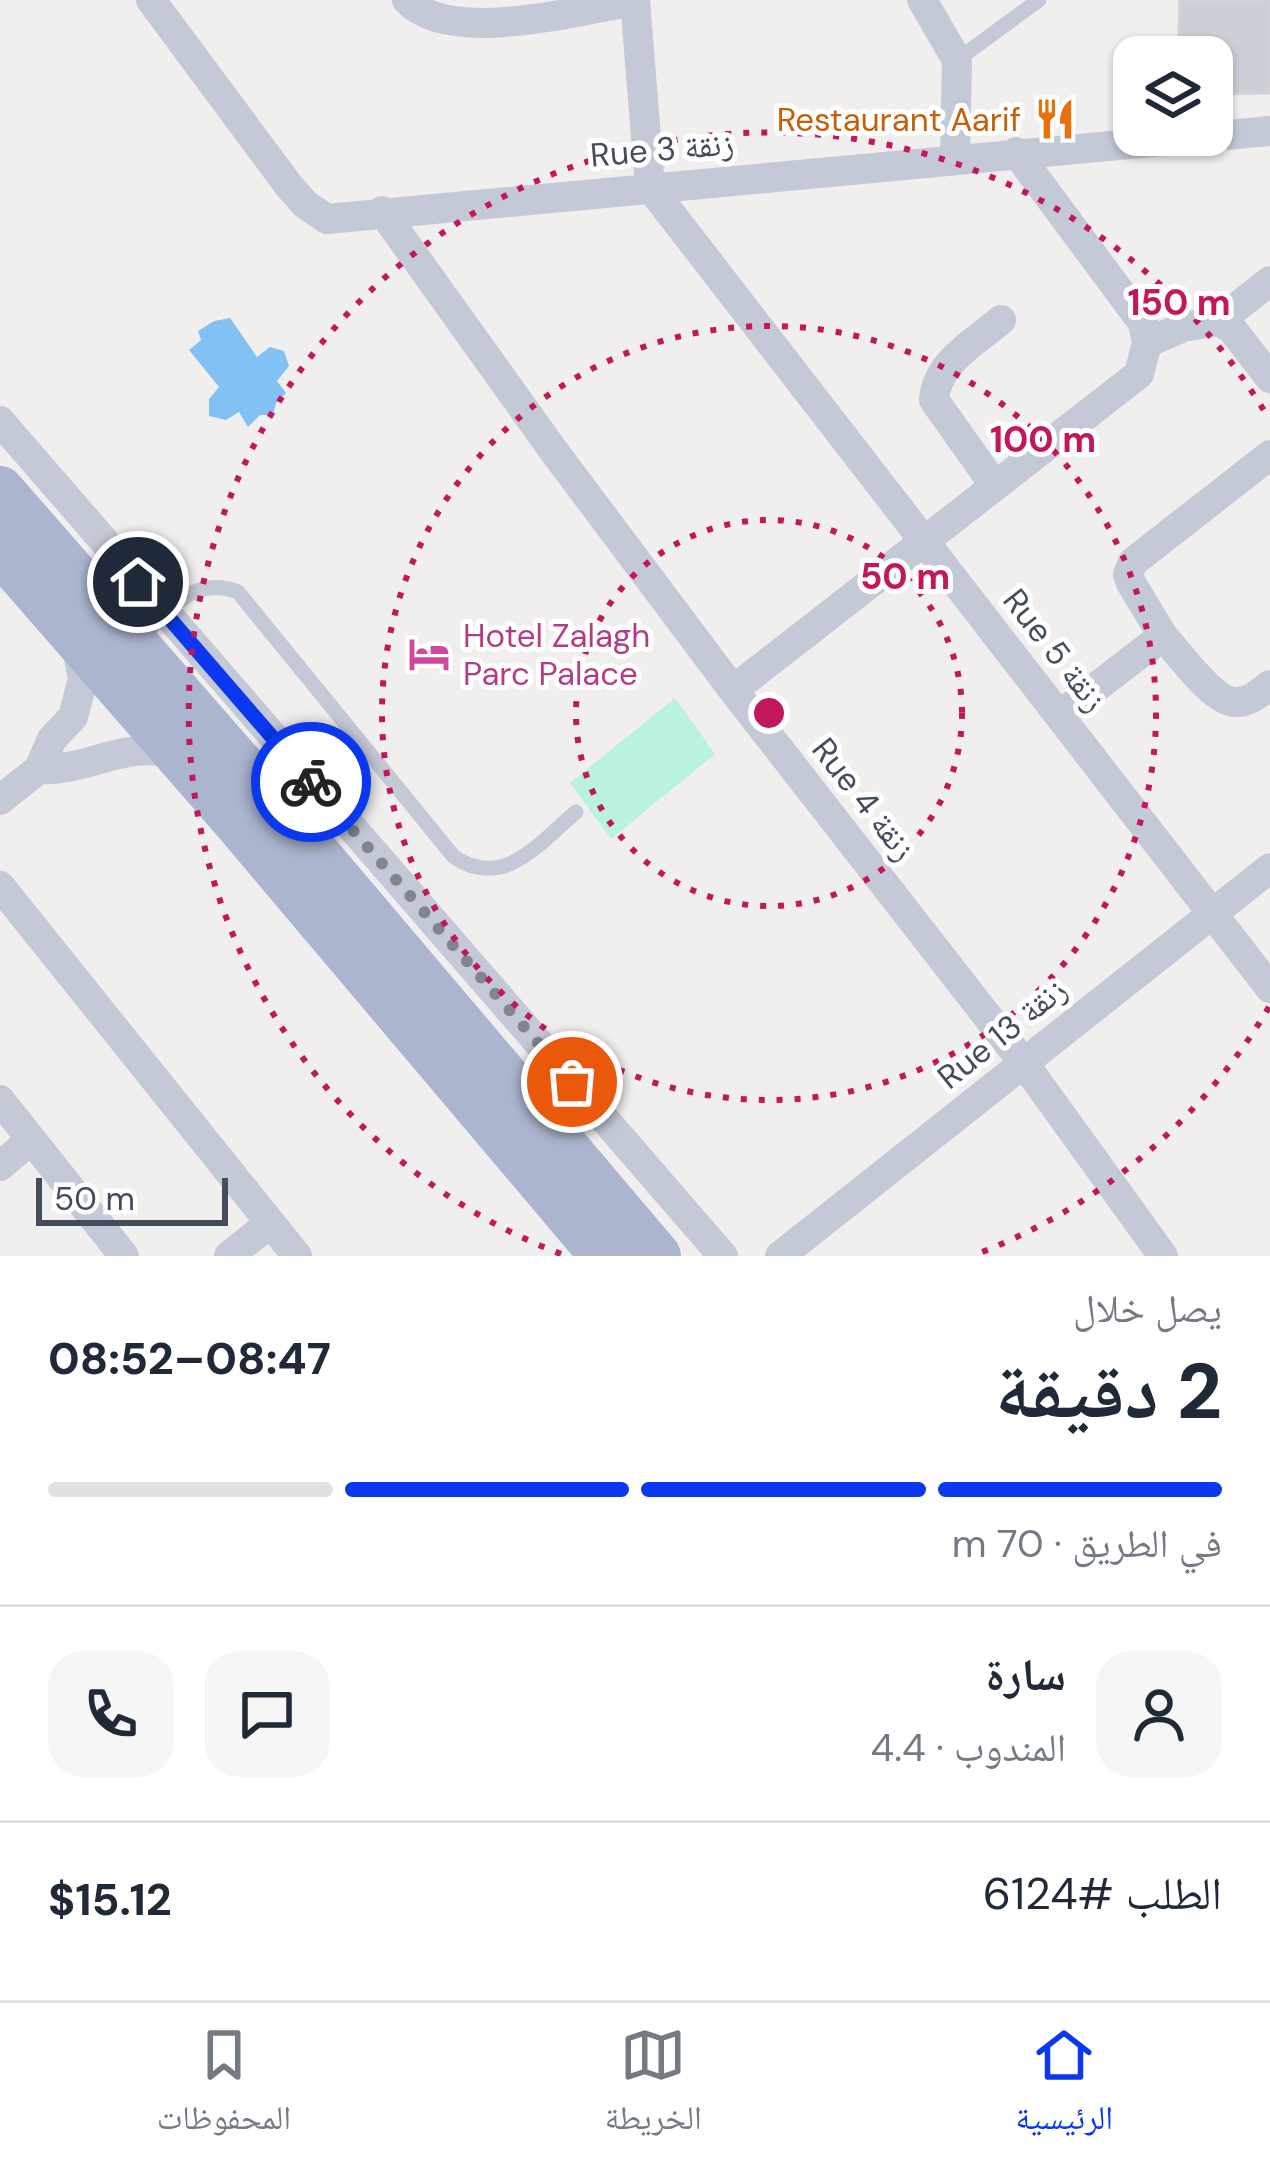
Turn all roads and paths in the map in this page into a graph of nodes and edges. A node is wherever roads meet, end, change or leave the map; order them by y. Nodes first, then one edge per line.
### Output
1 (151, 0) edge
2 (407, 0) edge
3 (922, 0) edge
4 (1039, 0) edge
5 (635, 1) edge
6 (957, 60) junction
7 (1270, 131) edge
8 (1016, 152) junction
9 (955, 157) junction
10 (650, 187) junction
11 (382, 211) junction
12 (1270, 281) edge
13 (1001, 320) dead end
14 (1219, 321) junction
15 (1147, 344) junction
16 (1270, 378) edge
17 (0, 421) edge
18 (1270, 455) edge
19 (994, 486) junction
20 (0, 490) edge
21 (924, 540) junction
22 (0, 550) edge
23 (64, 622) junction
24 (150, 629) junction
25 (1163, 636) junction
26 (1270, 685) edge
27 (734, 690) junction
28 (1060, 716) junction
29 (181, 757) junction
30 (39, 769) junction
31 (0, 800) edge
32 (576, 812) dead end
33 (1270, 868) edge
34 (0, 886) edge
35 (1212, 911) junction
36 (1270, 988) edge
37 (1023, 1061) junction
38 (0, 1100) edge
39 (31, 1140) junction
40 (0, 1166) edge
41 (270, 1223) junction
42 (124, 1256) edge
43 (229, 1256) edge
44 (297, 1256) edge
45 (604, 1256) edge
46 (657, 1256) edge
47 (723, 1256) edge
48 (780, 1256) edge
49 (1163, 1256) edge

1 - 11 street, Rue 3 زنقة
2 - 5 street
3 - 6 street
4 - 6 lane
5 - 10 street
6 - 9 street
7 - 8 street, Rue 3 زنقة
8 - 9 street, Rue 3 زنقة
8 - 15 street
9 - 10 street, Rue 3 زنقة
10 - 11 street, Rue 3 زنقة
10 - 21 street, Rue 5 زنقة
11 - 27 street, Rue 4 زنقة
12 - 14 street
13 - 19 street
14 - 15 street
14 - 16 street
15 - 19 street
17 - 24 street
18 - 25 street
19 - 21 street
20 - 24 main road
21 - 27 street
21 - 28 street, Rue 5 زنقة
22 - 23 main road
23 - 29 main road
23 - 30 street
24 - 32 lane
24 - 46 main road
24 - 47 street
25 - 26 street
25 - 28 street
27 - 37 street, Rue 4 زنقة
28 - 35 street, Rue 5 زنقة
29 - 30 street
29 - 45 main road
30 - 31 street
33 - 35 street, Rue 13 زنقة
34 - 41 street
35 - 36 street, Rue 5 زنقة
35 - 37 street, Rue 13 زنقة
37 - 48 street, Rue 13 زنقة
37 - 49 street, Rue 4 زنقة
38 - 39 street
39 - 40 street
39 - 42 street
41 - 43 street
41 - 44 street

